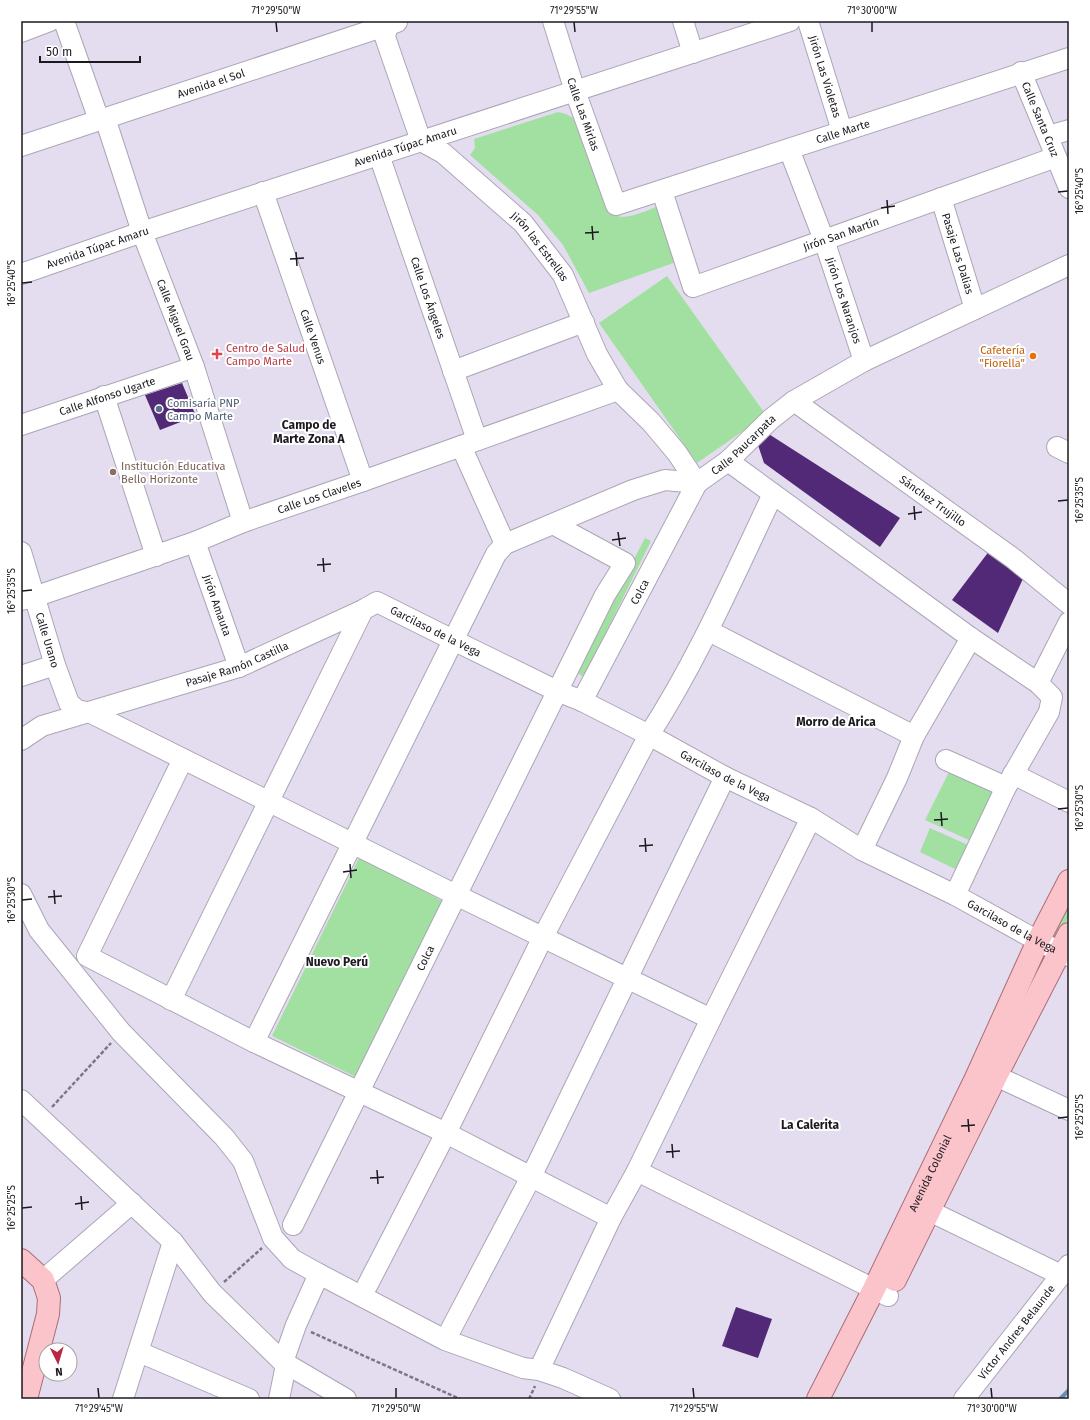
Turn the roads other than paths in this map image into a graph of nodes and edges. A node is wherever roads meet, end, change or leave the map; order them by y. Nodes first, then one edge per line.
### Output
1 (50, 21) edge
2 (64, 21) edge
3 (553, 21) edge
4 (683, 21) edge
5 (790, 21) edge
6 (808, 21) edge
7 (392, 22) edge
8 (21, 32) edge
9 (693, 53) junction
10 (1069, 58) edge
11 (1021, 72) junction
12 (575, 91) junction
13 (102, 119) junction
14 (1069, 130) edge
15 (842, 131) junction
16 (1048, 136) junction
17 (421, 141) junction
18 (21, 146) edge
19 (789, 149) junction
20 (378, 155) junction
21 (1056, 157) junction
22 (1069, 188) edge
23 (662, 191) junction
24 (264, 192) junction
25 (941, 198) junction
26 (616, 205) joint
27 (142, 232) junction
28 (824, 240) junction
29 (1069, 265) edge
30 (21, 274) edge
31 (975, 309) junction
32 (584, 322) junction
33 (864, 361) junction
34 (194, 367) junction
35 (453, 371) junction
36 (618, 390) junction
37 (104, 396) junction
38 (794, 402) junction
39 (22, 419) edge
40 (469, 443) junction
41 (728, 461) junction
42 (363, 481) junction
43 (697, 483) junction
44 (773, 494) junction
45 (243, 522) junction
46 (553, 524) junction
47 (195, 542) junction
48 (505, 544) junction
49 (21, 552) edge
50 (156, 556) junction
51 (28, 598) edge
52 (1069, 604) edge
53 (370, 606) junction
54 (1069, 622) edge
55 (708, 631) junction
56 (971, 638) junction
57 (453, 640) junction
58 (55, 665) junction
59 (239, 667) junction
60 (21, 676) edge
61 (1038, 683) junction
62 (557, 691) junction
63 (582, 701) junction
64 (91, 713) junction
65 (649, 735) junction
66 (914, 736) junction
67 (21, 740) edge
68 (183, 759) junction
69 (946, 760) dead end
70 (725, 777) junction
71 (1009, 780) junction
72 (269, 800) junction
73 (1069, 802) edge
74 (811, 818) junction
75 (353, 844) junction
76 (862, 850) junction
77 (1069, 881) edge
78 (456, 895) junction
79 (955, 895) junction
80 (24, 906) edge
81 (543, 937) junction
82 (1038, 941) junction
83 (1066, 947) edge
84 (628, 978) junction
85 (170, 1000) junction
86 (711, 1018) junction
87 (254, 1042) junction
88 (986, 1077) junction
89 (358, 1092) junction
90 (21, 1100) edge
91 (1069, 1110) edge
92 (446, 1133) junction
93 (638, 1171) junction
94 (531, 1177) junction
95 (132, 1203) junction
96 (922, 1208) junction
97 (611, 1218) junction
98 (293, 1226) dead end
99 (173, 1242) junction
100 (21, 1260) edge
101 (1065, 1270) edge
102 (319, 1274) junction
103 (43, 1280) junction
104 (367, 1286) dead end
105 (881, 1293) junction
106 (450, 1332) dead end
107 (139, 1352) junction
108 (284, 1364) junction
109 (539, 1370) junction
110 (824, 1398) edge
111 (26, 1399) edge
112 (123, 1399) edge
113 (249, 1399) edge
114 (279, 1399) edge
115 (346, 1399) edge
116 (610, 1399) edge
117 (964, 1399) edge

1 - 8 street
2 - 13 street, Calle Miguel Grau
3 - 12 street, Calle Las Mirlas
4 - 9 street
5 - 9 street, Avenida Túpac Amaru
6 - 15 street, Jirón Las Violetas
7 - 13 street, Avenida el Sol
7 - 17 street
9 - 12 street, Avenida Túpac Amaru
10 - 11 street, Calle Marte
11 - 15 street, Calle Marte
11 - 16 street, Calle Santa Cruz
12 - 17 street, Avenida Túpac Amaru
12 - 26 street, Calle Las Mirlas
13 - 18 street, Avenida el Sol
13 - 27 street, Calle Miguel Grau
14 - 16 street
15 - 19 street, Calle Marte
16 - 21 street, Calle Santa Cruz
17 - 20 street, Avenida Túpac Amaru
17 - 32 street, Jirón las Estrellas
19 - 23 street, Calle Marte
19 - 28 street, Jirón Los Naranjos
20 - 24 street, Avenida Túpac Amaru
20 - 35 street, Calle Los Ángeles
21 - 22 street, Calle Santa Cruz
21 - 25 street, Jirón San Martín
23 - 26 street, Calle Marte
23 - 28 street, Jirón San Martín
24 - 27 street, Avenida Túpac Amaru
24 - 42 street, Calle Venus
25 - 28 street, Jirón San Martín
25 - 31 street, Pasaje Las Dalias
27 - 30 street, Avenida Túpac Amaru
27 - 34 street, Calle Miguel Grau
28 - 33 street, Jirón Los Naranjos
29 - 31 street, Calle Paucarpata
31 - 33 street, Calle Paucarpata
32 - 35 street
32 - 36 street, Jirón las Estrellas
33 - 38 street, Calle Paucarpata
34 - 37 street, Calle Alfonso Ugarte
34 - 45 street, Calle Miguel Grau
35 - 40 street, Calle Los Ángeles
36 - 40 street, Calle Los Claveles
36 - 43 street, Jirón las Estrellas
37 - 39 street, Calle Alfonso Ugarte
37 - 50 street
38 - 41 street, Calle Paucarpata
38 - 52 street, Sánchez Trujillo
40 - 42 street, Calle Los Claveles
40 - 48 street, Calle Los Ángeles
41 - 43 street, Calle Paucarpata
41 - 44 street
42 - 45 street, Calle Los Claveles
43 - 46 street
43 - 63 street, Colca
44 - 55 street
44 - 56 street
45 - 47 street, Calle Los Claveles
46 - 48 street
46 - 62 street, Colca
47 - 50 street, Calle Los Claveles
47 - 59 street, Jirón Amauta
48 - 57 street
49 - 51 street, Calle Urano
50 - 51 street, Calle Los Claveles
51 - 58 street, Calle Urano
53 - 57 street, Garcilaso de la Vega
53 - 59 street, Pasaje Ramón Castilla
53 - 72 street
54 - 61 street
55 - 65 street
55 - 66 street
56 - 61 street
56 - 66 street
57 - 62 street, Garcilaso de la Vega
57 - 75 street
58 - 60 street
58 - 64 street, Calle Urano
59 - 64 street, Pasaje Ramón Castilla
61 - 71 street
62 - 63 street, Garcilaso de la Vega
62 - 78 street, Colca
63 - 65 street, Garcilaso de la Vega
64 - 67 street, Pasaje Ramón Castilla
64 - 68 street, Calle Urano
65 - 70 street, Garcilaso de la Vega
65 - 81 street
66 - 76 street
68 - 72 street, Calle Urano
68 - 85 street
69 - 71 street
70 - 74 street, Garcilaso de la Vega
70 - 84 street
71 - 73 street
71 - 79 street
72 - 75 street, Calle Urano
72 - 85 street
74 - 76 street, Garcilaso de la Vega
74 - 86 street
75 - 78 street, Calle Urano
75 - 87 street
76 - 79 street, Garcilaso de la Vega
77 - 82 main road, Avenida Colonial
78 - 81 street, Calle Urano
78 - 89 street, Colca
79 - 82 street, Garcilaso de la Vega
80 - 102 street
81 - 84 street, Calle Urano
81 - 92 street
82 - 83 street, Garcilaso de la Vega
82 - 88 main road, Avenida Colonial
83 - 88 main road, Avenida Colonial
84 - 86 street, Calle Urano
84 - 94 street
85 - 87 street
86 - 93 street
87 - 89 street
88 - 91 street
88 - 96 main road, Avenida Colonial
89 - 92 street
89 - 98 street, Colca
90 - 95 street
92 - 94 street
92 - 104 street
93 - 97 street
93 - 105 street
94 - 97 street
94 - 106 street
95 - 99 street
95 - 103 street
96 - 101 street
96 - 105 main road, Avenida Colonial
97 - 109 street
99 - 107 street
99 - 108 street
100 - 103 main road
101 - 117 street, Víctor Andres Belaunde
102 - 108 street
102 - 109 street
103 - 111 main road
105 - 110 main road, Avenida Colonial
107 - 112 street
107 - 113 street
108 - 114 street
108 - 115 street
109 - 116 street

